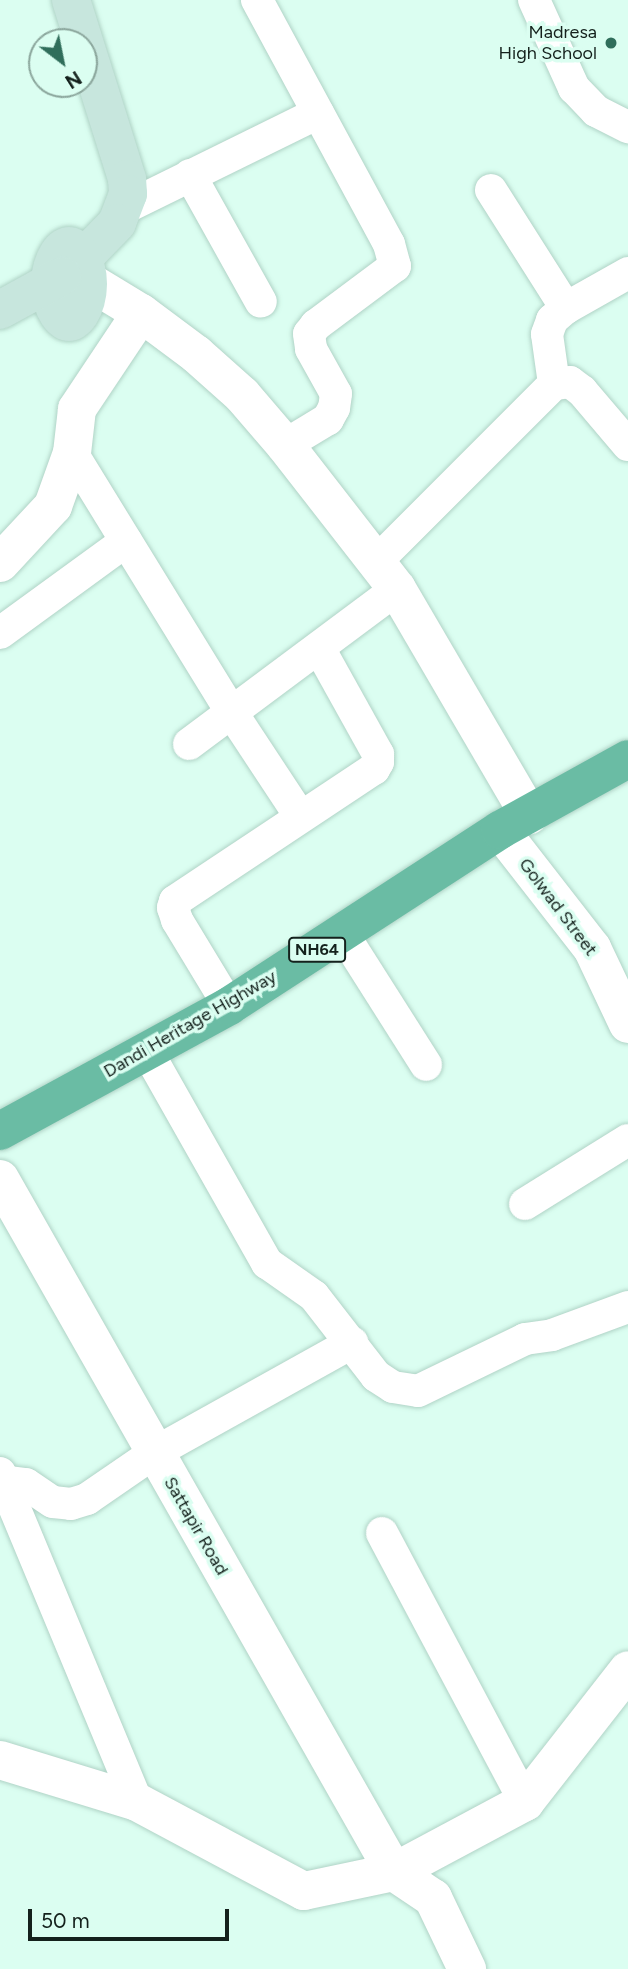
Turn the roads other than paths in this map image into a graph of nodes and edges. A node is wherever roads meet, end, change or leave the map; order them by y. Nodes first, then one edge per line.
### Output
1 (52, 0) edge
2 (71, 0) edge
3 (257, 0) edge
4 (534, 0) edge
5 (61, 28) edge
6 (85, 98) edge
7 (318, 113) junction
8 (628, 127) edge
9 (111, 154) junction
10 (190, 175) junction
11 (491, 190) dead end
12 (125, 208) junction
13 (67, 264) junction
14 (628, 273) edge
15 (0, 286) edge
16 (261, 302) dead end
17 (566, 308) junction
18 (0, 310) edge
19 (141, 313) junction
20 (554, 384) junction
21 (628, 445) edge
22 (285, 446) junction
23 (72, 453) junction
24 (126, 541) junction
25 (0, 563) edge
26 (388, 575) junction
27 (0, 633) edge
28 (320, 648) junction
29 (232, 713) junction
30 (189, 744) dead end
31 (628, 759) edge
32 (300, 816) junction
33 (515, 823) junction
34 (343, 934) junction
35 (229, 1006) junction
36 (628, 1024) edge
37 (147, 1051) junction
38 (426, 1065) dead end
39 (0, 1131) edge
40 (628, 1140) edge
41 (5, 1202) edge
42 (525, 1204) dead end
43 (628, 1307) edge
44 (352, 1343) junction
45 (154, 1453) junction
46 (1, 1478) edge
47 (382, 1533) dead end
48 (628, 1670) edge
49 (0, 1759) edge
50 (137, 1802) junction
51 (525, 1802) junction
52 (394, 1872) junction
53 (467, 1969) edge

1 - 5 main road
2 - 9 main road
3 - 7 street
4 - 8 street
6 - 9 main road
7 - 10 street
7 - 22 street
9 - 12 main road
9 - 13 main road
10 - 12 street
10 - 16 street
11 - 17 street
12 - 13 main road
13 - 15 main road
13 - 18 main road
13 - 19 street, Golwad Street
14 - 17 street
17 - 20 street
19 - 22 street, Golwad Street
19 - 23 street
20 - 21 street
20 - 26 street
22 - 26 street, Golwad Street
23 - 24 street
23 - 25 street
24 - 27 street
24 - 29 street
26 - 28 street
26 - 33 street, Golwad Street
28 - 29 street
28 - 32 street
29 - 30 street
29 - 32 street
31 - 33 highway, Dandi Heritage Highway / NH64
32 - 35 street
33 - 34 highway, Dandi Heritage Highway / NH64
33 - 36 street, Golwad Street
34 - 35 highway, Dandi Heritage Highway / NH64
34 - 38 street
35 - 37 highway, Dandi Heritage Highway / NH64
37 - 39 highway, Dandi Heritage Highway / NH64
37 - 44 street
40 - 42 street
41 - 45 street, Sattapir Road
43 - 44 street
44 - 45 street
45 - 46 street
45 - 52 street, Sattapir Road
46 - 50 street
47 - 51 street
48 - 51 street
49 - 50 street
50 - 52 street
51 - 52 street
52 - 53 street

